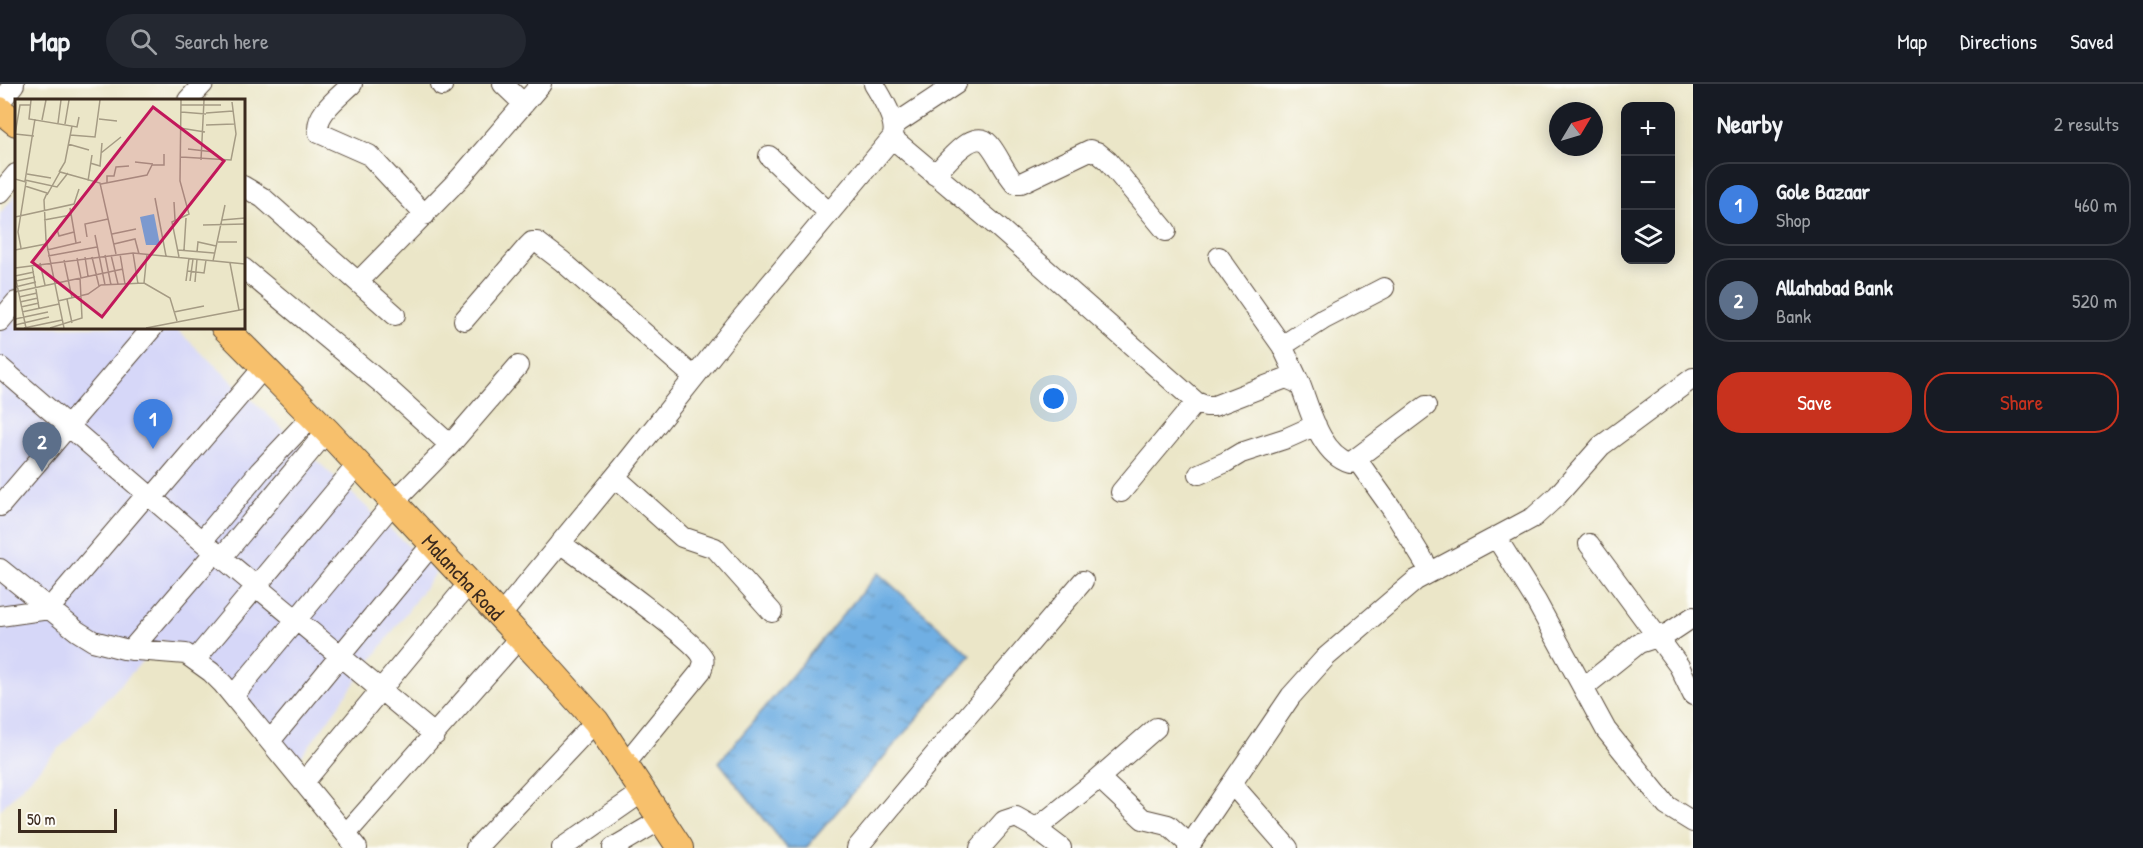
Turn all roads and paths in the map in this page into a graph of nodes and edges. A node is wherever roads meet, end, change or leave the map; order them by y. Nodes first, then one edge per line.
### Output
1 (14, 84) edge
2 (352, 84) edge
3 (502, 84) edge
4 (541, 84) edge
5 (874, 84) edge
6 (956, 84) edge
7 (0, 102) edge
8 (524, 104) junction
9 (0, 110) edge
10 (15, 122) edge
11 (893, 132) junction
12 (769, 156) dead end
13 (15, 175) edge
14 (935, 175) junction
15 (244, 187) edge
16 (0, 194) edge
17 (829, 213) junction
18 (425, 214) junction
19 (1166, 231) dead end
20 (1220, 257) dead end
21 (244, 268) edge
22 (358, 282) junction
23 (1384, 288) dead end
24 (15, 303) edge
25 (395, 315) dead end
26 (464, 320) dead end
27 (0, 321) edge
28 (152, 328) edge
29 (225, 328) edge
30 (1282, 346) junction
31 (518, 366) dead end
32 (0, 367) edge
33 (264, 368) junction
34 (694, 377) junction
35 (1692, 382) edge
36 (1300, 384) junction
37 (1196, 402) junction
38 (1426, 406) dead end
39 (320, 423) junction
40 (1317, 425) junction
41 (69, 426) junction
42 (450, 445) junction
43 (1357, 459) junction
44 (358, 464) junction
45 (1199, 474) dead end
46 (615, 477) junction
47 (1121, 492) dead end
48 (149, 496) junction
49 (394, 502) junction
50 (0, 506) edge
51 (1496, 537) junction
52 (433, 543) junction
53 (560, 543) junction
54 (1589, 544) dead end
55 (213, 550) junction
56 (0, 569) edge
57 (1430, 571) junction
58 (1083, 581) dead end
59 (470, 582) junction
60 (256, 586) junction
61 (49, 609) junction
62 (772, 612) dead end
63 (501, 615) junction
64 (0, 616) edge
65 (1693, 617) edge
66 (297, 620) junction
67 (520, 637) junction
68 (1657, 637) junction
69 (131, 650) junction
70 (341, 657) junction
71 (195, 660) junction
72 (1582, 688) junction
73 (381, 690) junction
74 (1692, 692) edge
75 (233, 696) junction
76 (596, 722) junction
77 (1156, 728) dead end
78 (435, 735) junction
79 (270, 741) junction
80 (625, 764) junction
81 (1099, 778) junction
82 (304, 782) junction
83 (1232, 784) junction
84 (644, 791) junction
85 (662, 819) junction
86 (1693, 822) edge
87 (1036, 829) junction
88 (351, 841) edge
89 (1189, 846) edge
90 (677, 847) edge
91 (476, 848) edge
92 (562, 848) edge
93 (613, 848) edge
94 (857, 848) edge
95 (980, 848) edge
96 (1061, 848) edge
97 (1288, 848) edge

1 - 7 street
2 - 18 street
3 - 8 street
4 - 8 street
5 - 11 street
6 - 11 street
8 - 18 street
9 - 10 main road
11 - 14 street
11 - 17 street
12 - 17 street
13 - 16 street
14 - 19 street
14 - 37 street
15 - 22 street
17 - 34 street
18 - 22 street
20 - 30 street
21 - 42 street
22 - 25 street
23 - 30 street
24 - 27 street
26 - 34 street
28 - 41 street
29 - 33 main road, Malancha Road
30 - 36 street
31 - 42 street
32 - 41 street
33 - 39 main road, Malancha Road
33 - 48 street
34 - 46 street
35 - 51 street
36 - 37 street
36 - 40 street
37 - 47 street
38 - 43 street
39 - 44 main road, Malancha Road
39 - 55 street
40 - 43 street
40 - 45 street
41 - 48 street
41 - 50 street
42 - 49 street
43 - 57 street
44 - 49 main road, Malancha Road
44 - 60 street
46 - 53 street
46 - 62 street
48 - 55 street
48 - 61 street
49 - 52 main road, Malancha Road
49 - 66 street
51 - 57 street
51 - 72 street
52 - 59 main road, Malancha Road
52 - 70 street
53 - 63 street
53 - 80 street
54 - 68 street
55 - 60 street
55 - 69 street
56 - 61 street
57 - 83 street
58 - 94 street
59 - 63 main road, Malancha Road
59 - 73 street
60 - 66 street
60 - 71 street
61 - 64 street
61 - 69 street
63 - 67 main road, Malancha Road
65 - 68 street
66 - 70 street
66 - 75 street
67 - 76 main road, Malancha Road
67 - 78 street
68 - 72 street
68 - 74 street
69 - 71 street
70 - 73 street
70 - 79 street
71 - 75 street
72 - 86 street
73 - 78 street
73 - 82 street
75 - 79 street
76 - 80 main road, Malancha Road
76 - 91 street
77 - 81 street
78 - 88 street
79 - 82 street
80 - 84 main road, Malancha Road
81 - 87 street
81 - 89 street
82 - 88 street
83 - 89 street
83 - 97 street
84 - 85 main road, Malancha Road
84 - 92 street
85 - 90 main road, Malancha Road
85 - 93 street
87 - 95 street
87 - 96 street

